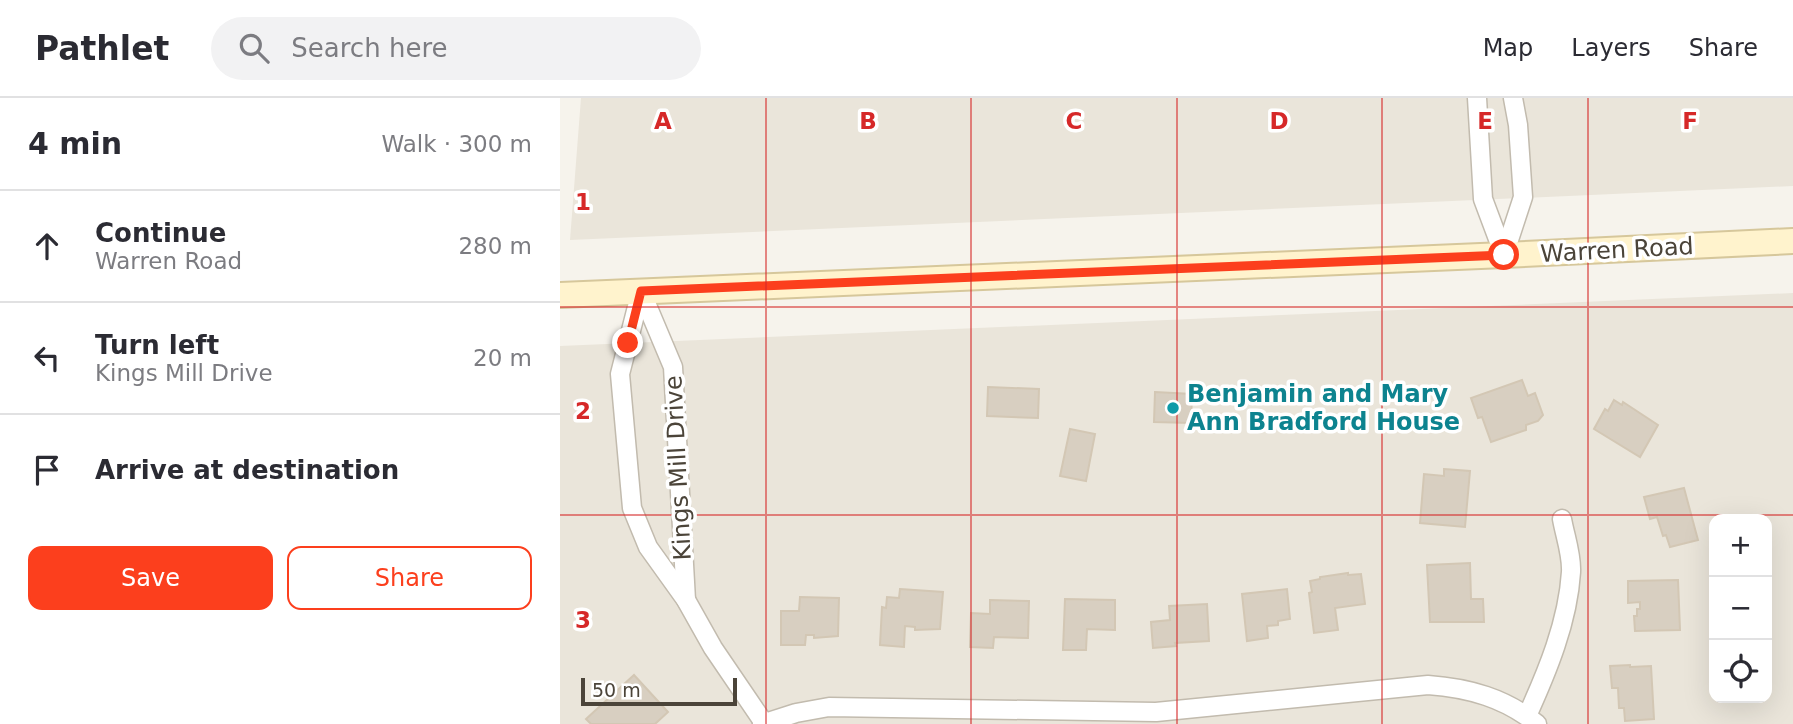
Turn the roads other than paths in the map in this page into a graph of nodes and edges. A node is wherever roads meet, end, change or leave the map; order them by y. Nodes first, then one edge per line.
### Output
1 (1477, 98) edge
2 (1513, 98) edge
3 (1793, 241) edge
4 (1504, 255) junction
5 (641, 291) junction
6 (560, 295) edge
7 (1562, 519) dead end
8 (686, 600) junction
9 (1532, 720) edge
10 (763, 723) edge

1 - 4 street
2 - 4 street
3 - 4 street, Warren Road
4 - 5 street, Warren Road
5 - 6 street, Warren Road
5 - 8 street, Kings Mill Drive
5 - 8 street, Kings Mill Drive
7 - 9 street
8 - 10 street, Kings Mill Drive
9 - 10 street

